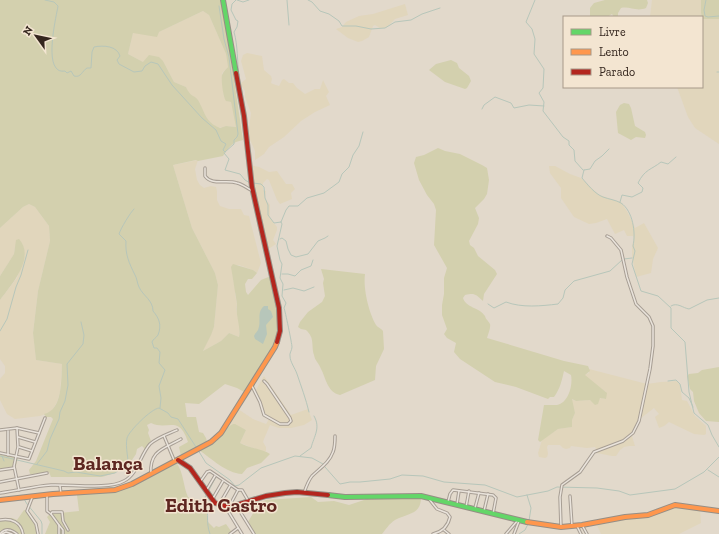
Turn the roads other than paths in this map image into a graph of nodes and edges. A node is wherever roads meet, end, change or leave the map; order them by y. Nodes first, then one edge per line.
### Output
1 (223, 0) edge
2 (204, 168) dead end
3 (253, 191) junction
4 (607, 236) dead end
5 (264, 381) dead end
6 (252, 386) junction
7 (45, 418) dead end
8 (17, 428) junction
9 (0, 430) edge
10 (8, 430) junction
11 (177, 430) dead end
12 (39, 433) junction
13 (164, 436) junction
14 (335, 436) dead end
15 (18, 438) junction
16 (181, 439) dead end
17 (35, 442) junction
18 (168, 446) junction
19 (18, 447) junction
20 (32, 451) junction
21 (0, 453) edge
22 (8, 455) junction
23 (16, 459) junction
24 (177, 461) junction
25 (14, 468) junction
26 (0, 470) edge
27 (47, 473) dead end
28 (151, 474) junction
29 (216, 476) junction
30 (16, 479) junction
31 (222, 481) junction
32 (0, 482) edge
33 (199, 483) junction
34 (60, 485) junction
35 (230, 486) junction
36 (19, 490) junction
37 (238, 490) junction
38 (459, 490) junction
39 (469, 491) junction
40 (206, 492) junction
41 (0, 493) edge
42 (304, 493) junction
43 (479, 493) junction
44 (47, 494) junction
45 (61, 494) junction
46 (488, 494) junction
47 (32, 496) junction
48 (426, 496) junction
49 (570, 496) dead end
50 (0, 500) edge
51 (212, 500) junction
52 (248, 502) junction
53 (448, 502) junction
54 (457, 504) junction
55 (220, 505) junction
56 (236, 505) junction
57 (227, 506) junction
58 (466, 507) junction
59 (475, 509) junction
60 (484, 511) junction
61 (719, 511) edge
62 (51, 514) junction
63 (493, 514) junction
64 (0, 520) edge
65 (518, 520) junction
66 (59, 525) junction
67 (574, 526) junction
68 (582, 526) junction
69 (561, 527) junction
70 (238, 528) junction
71 (68, 530) dead end
72 (444, 530) junction
73 (1, 534) edge
74 (12, 534) edge
75 (17, 534) edge
76 (23, 534) edge
77 (38, 534) edge
78 (59, 534) edge
79 (63, 534) edge
80 (230, 534) edge
81 (242, 534) edge
82 (254, 534) edge
83 (433, 534) edge
84 (449, 534) edge
85 (506, 534) edge
86 (514, 534) edge
87 (581, 534) edge
88 (587, 534) edge

1 - 3 main road
2 - 3 street
3 - 6 main road
4 - 69 street
5 - 6 street
6 - 24 main road
7 - 12 street
8 - 10 street
8 - 12 street
8 - 15 street
9 - 10 street
10 - 22 street
11 - 13 street
12 - 17 street
13 - 18 street
13 - 34 street
14 - 42 street
15 - 17 street
15 - 19 street
16 - 18 street
17 - 20 street
18 - 24 street
18 - 28 street
19 - 20 street
19 - 23 street
20 - 23 street
21 - 22 street
22 - 23 street
23 - 25 street
24 - 28 main road
24 - 33 main road
25 - 26 street
25 - 30 street
27 - 30 street
28 - 45 main road
29 - 31 street
29 - 33 street
29 - 40 street
30 - 32 street
30 - 36 street
31 - 35 street
31 - 51 street
33 - 40 main road
34 - 36 street
34 - 45 street
35 - 37 street
35 - 55 street
36 - 41 street
37 - 52 street
37 - 57 street
38 - 39 street
38 - 53 street
38 - 54 street
39 - 43 street
39 - 58 street
40 - 51 main road
42 - 48 main road
42 - 52 main road
43 - 46 street
43 - 59 street
44 - 45 main road
44 - 47 main road
44 - 62 street
46 - 60 street
46 - 63 street
47 - 50 main road
47 - 77 street
48 - 53 main road
48 - 72 street
49 - 67 street
51 - 55 main road
52 - 56 main road
53 - 54 main road
54 - 58 main road
55 - 57 main road
56 - 57 main road
56 - 82 street
57 - 70 street
58 - 59 main road
59 - 60 main road
60 - 63 main road
61 - 68 main road
62 - 66 street
62 - 71 street
63 - 65 main road
64 - 76 street
65 - 69 main road
65 - 85 street
65 - 86 street
66 - 78 street
66 - 79 street
67 - 68 main road
67 - 69 main road
67 - 87 street
68 - 88 street
70 - 80 street
70 - 81 street
72 - 83 street
72 - 84 street
73 - 74 street
73 - 75 street

